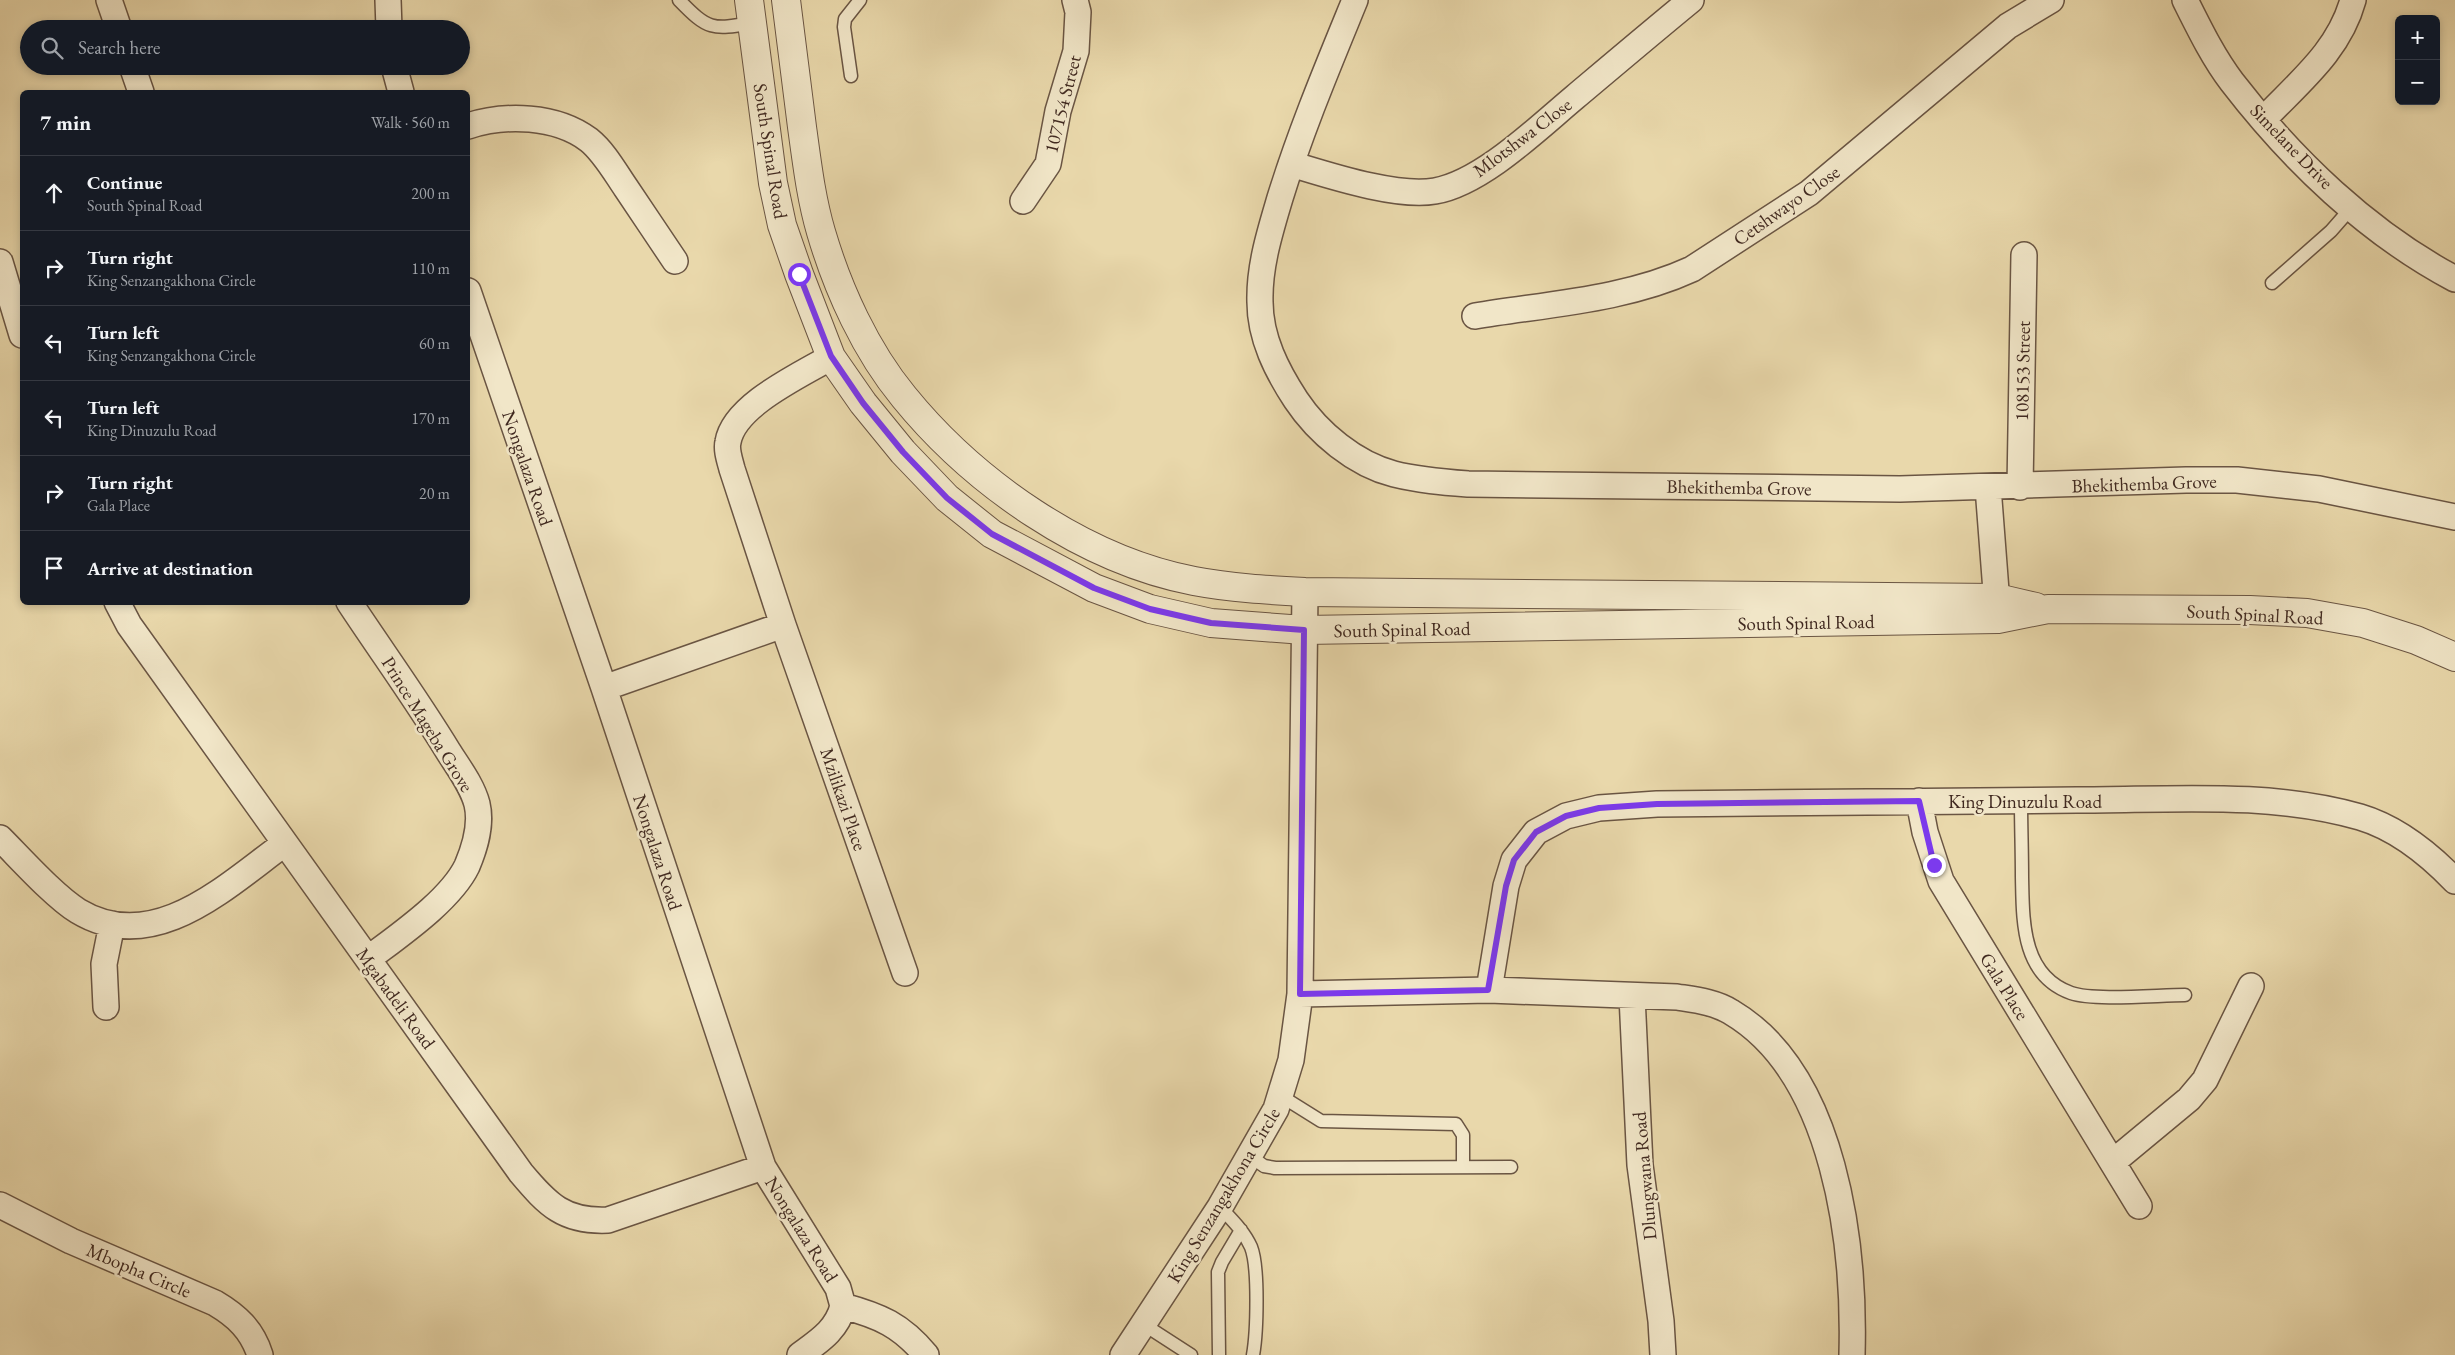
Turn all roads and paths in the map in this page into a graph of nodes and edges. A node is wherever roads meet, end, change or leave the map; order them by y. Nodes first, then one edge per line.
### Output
1 (109, 0) edge
2 (388, 0) edge
3 (679, 0) edge
4 (786, 0) edge
5 (860, 0) edge
6 (1075, 0) edge
7 (1355, 0) edge
8 (1691, 0) edge
9 (2051, 0) edge
10 (2185, 0) edge
11 (2353, 0) edge
12 (751, 12) edge
13 (116, 20) edge
14 (389, 20) edge
15 (135, 75) edge
16 (396, 75) edge
17 (851, 76) dead end
18 (140, 90) edge
19 (400, 90) edge
20 (2264, 119) junction
21 (470, 126) edge
22 (1290, 164) junction
23 (1023, 201) dead end
24 (2352, 207) junction
25 (2024, 255) dead end
26 (675, 261) dead end
27 (0, 262) edge
28 (2455, 279) edge
29 (2272, 283) dead end
30 (470, 297) edge
31 (1475, 316) dead end
32 (20, 328) edge
33 (831, 356) junction
34 (1988, 487) junction
35 (2020, 487) junction
36 (2455, 517) edge
37 (1305, 592) junction
38 (119, 605) edge
39 (351, 605) edge
40 (1997, 608) junction
41 (783, 625) junction
42 (1304, 630) junction
43 (2455, 656) edge
44 (604, 688) junction
45 (1919, 801) junction
46 (2021, 801) junction
47 (0, 838) edge
48 (284, 844) junction
49 (2455, 881) edge
50 (112, 924) junction
51 (368, 959) junction
52 (904, 973) dead end
53 (2251, 986) dead end
54 (1488, 990) junction
55 (1300, 994) junction
56 (2185, 995) dead end
57 (1632, 996) junction
58 (106, 1007) dead end
59 (1281, 1096) junction
60 (1250, 1156) junction
61 (2113, 1162) junction
62 (763, 1167) junction
63 (1462, 1167) junction
64 (1512, 1167) dead end
65 (0, 1205) edge
66 (2139, 1206) dead end
67 (1220, 1207) junction
68 (1241, 1230) junction
69 (843, 1306) junction
70 (1143, 1324) junction
71 (260, 1355) edge
72 (800, 1355) edge
73 (926, 1355) edge
74 (1124, 1355) edge
75 (1191, 1355) edge
76 (1218, 1355) edge
77 (1253, 1355) edge
78 (1662, 1355) edge
79 (1852, 1355) edge

1 - 13 street
2 - 14 street
3 - 12 lane
4 - 37 street, South Spinal Road
5 - 17 lane
6 - 23 street, 107154 Street
7 - 22 street
8 - 22 street, Mlotshwa Close
9 - 31 street, Cetshwayo Close
10 - 20 street, Simelane Drive
11 - 20 street
12 - 33 street, South Spinal Road
15 - 18 street
16 - 19 street
20 - 24 street, Simelane Drive
21 - 26 street
22 - 34 street, Bhekithemba Grove
24 - 28 street, Simelane Drive
24 - 29 lane
25 - 35 street, 108153 Street
27 - 32 street
30 - 44 street, Nongalaza Road
33 - 41 street, Mzilikazi Place
33 - 42 street, South Spinal Road
34 - 35 street, Bhekithemba Grove
34 - 40 street
35 - 36 street, Bhekithemba Grove
37 - 40 street, South Spinal Road
37 - 42 street, King Senzangakhona Circle
38 - 48 street, Mgabadeli Road
39 - 51 street, Prince Mageba Grove
40 - 42 street, South Spinal Road
40 - 43 street, South Spinal Road
41 - 44 street
41 - 52 street, Mzilikazi Place
42 - 55 street, King Senzangakhona Circle
44 - 62 street, Nongalaza Road
45 - 46 street, King Dinuzulu Road
45 - 54 street, King Dinuzulu Road
45 - 61 street, Gala Place
46 - 49 street, King Dinuzulu Road
46 - 56 lane
47 - 50 street
48 - 50 street
48 - 51 street, Mgabadeli Road
50 - 58 street
51 - 62 street, Mgabadeli Road
53 - 61 street
54 - 55 street
54 - 57 street
55 - 59 street, King Senzangakhona Circle
57 - 78 street, Dlungwana Road
57 - 79 street
59 - 60 street, King Senzangakhona Circle
59 - 63 lane
60 - 63 lane
60 - 67 street, King Senzangakhona Circle
61 - 66 street, Gala Place
62 - 69 street, Nongalaza Road
63 - 64 lane
65 - 71 street, Mbopha Circle
67 - 68 lane
67 - 70 street, King Senzangakhona Circle
68 - 76 lane
68 - 77 lane
69 - 72 street
69 - 73 street, Nongalaza Road
70 - 74 street, King Senzangakhona Circle
70 - 75 lane

